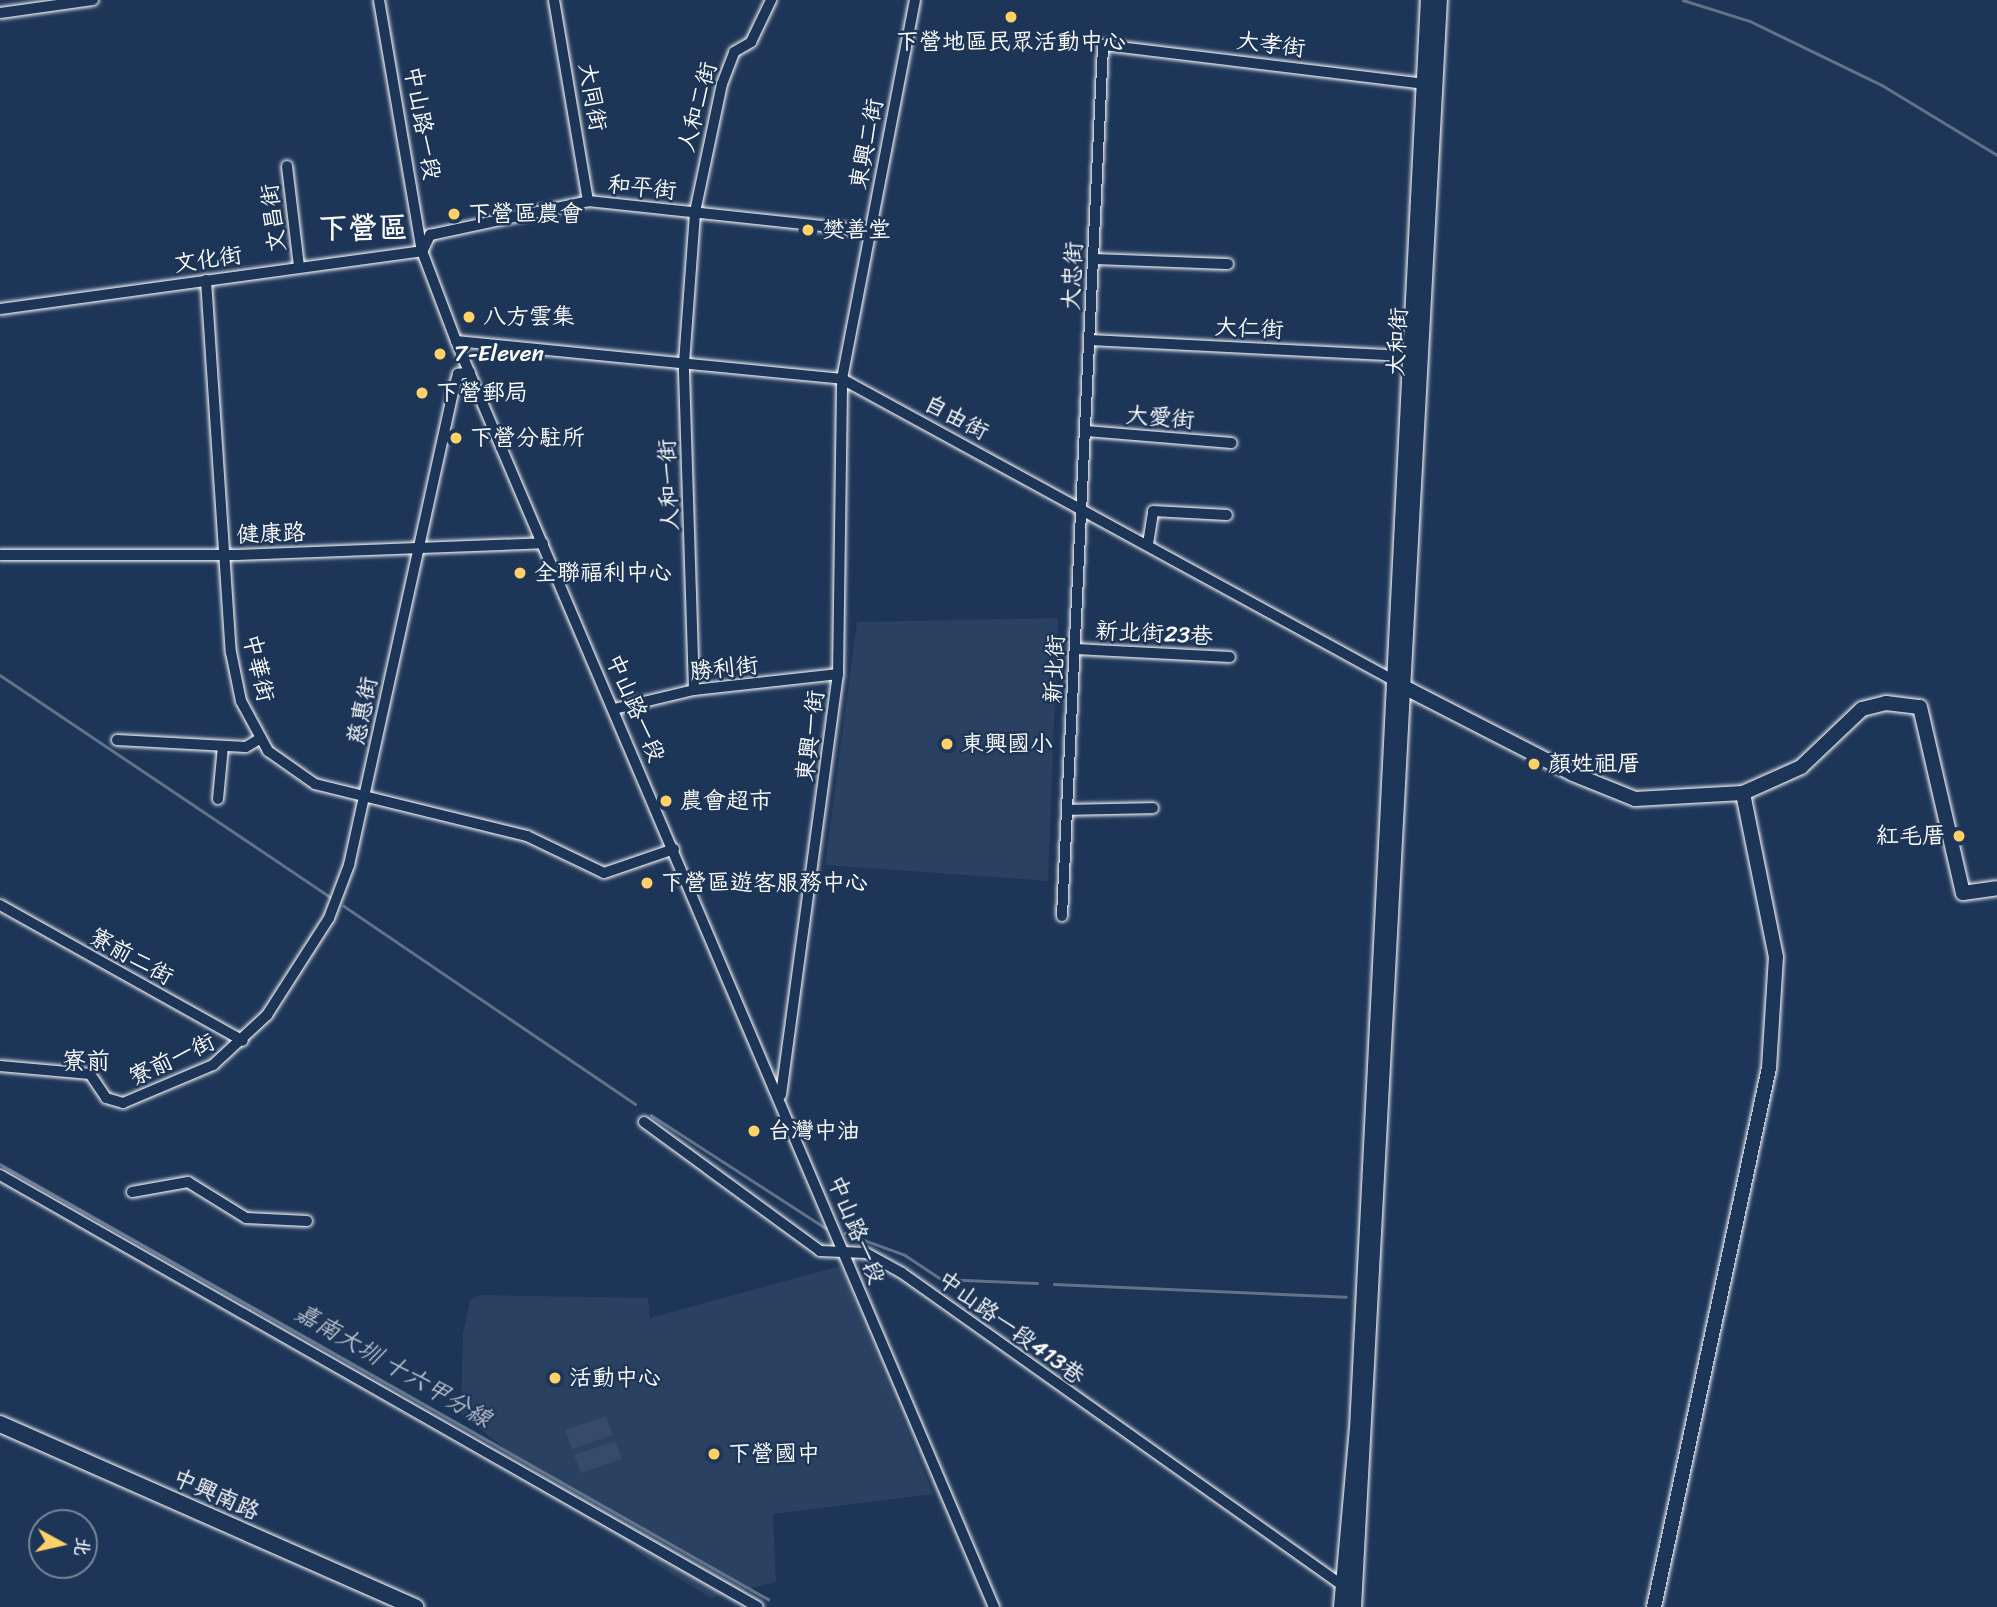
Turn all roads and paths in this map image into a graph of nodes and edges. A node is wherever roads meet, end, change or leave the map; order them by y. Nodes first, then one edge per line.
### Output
1 (93, 0) edge
2 (379, 0) edge
3 (554, 0) edge
4 (771, 0) edge
5 (915, 0) edge
6 (1428, 0) edge
7 (1440, 0) edge
8 (0, 13) edge
9 (1103, 45) joint
10 (1428, 85) junction
11 (287, 166) dead end
12 (588, 201) junction
13 (695, 212) junction
14 (871, 230) junction
15 (422, 251) junction
16 (1093, 259) junction
17 (1228, 264) dead end
18 (299, 266) junction
19 (206, 280) junction
20 (0, 309) edge
21 (1090, 340) junction
22 (457, 341) junction
23 (1406, 356) junction
24 (684, 363) junction
25 (470, 372) junction
26 (842, 379) junction
27 (1086, 431) junction
28 (1232, 443) dead end
29 (1083, 508) junction
30 (1227, 515) dead end
31 (543, 544) junction
32 (1148, 544) junction
33 (419, 547) junction
34 (0, 555) edge
35 (227, 555) junction
36 (1076, 649) junction
37 (1230, 657) dead end
38 (838, 674) junction
39 (1397, 683) junction
40 (694, 690) junction
41 (614, 709) junction
42 (261, 738) junction
43 (117, 740) dead end
44 (223, 746) junction
45 (1743, 793) junction
46 (218, 799) dead end
47 (364, 799) junction
48 (1153, 808) dead end
49 (1067, 810) junction
50 (674, 849) junction
51 (1997, 888) edge
52 (0, 905) edge
53 (1062, 916) dead end
54 (243, 1041) junction
55 (0, 1066) edge
56 (781, 1095) junction
57 (644, 1122) dead end
58 (0, 1175) edge
59 (132, 1192) dead end
60 (307, 1221) dead end
61 (844, 1253) junction
62 (0, 1424) edge
63 (1347, 1588) junction
64 (415, 1607) edge
65 (758, 1607) edge
66 (994, 1607) edge
67 (1341, 1607) edge
68 (1354, 1607) edge
69 (1654, 1607) edge

1 - 8 street
2 - 15 street, 中山路一段
3 - 12 street, 大同街
4 - 13 street, 人和二街
5 - 14 street, 東興二街
6 - 10 main road, 大和街
7 - 10 main road, 大和街
9 - 10 street, 大孝街
9 - 16 street, 大忠街
10 - 23 main road, 大和街
10 - 39 main road, 大和街
11 - 18 street, 文昌街
12 - 13 street, 和平街
12 - 15 street, 和平街
13 - 14 street, 和平街
13 - 24 street, 人和二街
14 - 26 street, 東興二街
15 - 18 street, 文化街
15 - 22 street, 中山路一段
16 - 17 street
16 - 21 street, 大忠街
18 - 19 street, 文化街
19 - 20 street, 文化街
19 - 35 street, 中華街
21 - 23 street, 大仁街
21 - 27 street, 大忠街
22 - 24 street, 自由街
22 - 25 street, 中山路一段
23 - 39 main road, 大和街
24 - 26 street, 自由街
24 - 40 street, 人和一街
25 - 31 street, 中山路一段
25 - 33 street, 慈惠街
26 - 29 street, 自由街
26 - 38 street, 東興一街
27 - 28 street, 大愛街
27 - 29 street, 大忠街
29 - 32 street, 自由街
29 - 36 street, 新北街
30 - 32 street
31 - 33 street, 健康路
31 - 41 street, 中山路一段
32 - 39 street, 自由街
33 - 35 street, 健康路
33 - 47 street, 慈惠街
34 - 35 street, 健康路
35 - 42 street, 中華街
36 - 37 street, 新北街23巷
36 - 49 street, 新北街
38 - 40 street, 勝利街
38 - 56 street, 東興一街
39 - 45 main road
39 - 63 main road
39 - 68 main road
40 - 41 street, 勝利街
41 - 50 street, 中山路一段
42 - 44 street
42 - 47 street, 中華街
43 - 44 street
44 - 46 street
45 - 51 main road
45 - 69 main road
47 - 50 street, 中華街
47 - 54 street, 慈惠街
48 - 49 street
49 - 53 street, 新北街
50 - 56 street, 中山路一段
52 - 54 street, 寮前二街
54 - 55 street, 寮前一街
56 - 61 street, 中山路一段
57 - 61 street, 中山路一段413巷
58 - 65 street
59 - 60 street
61 - 63 street, 中山路一段413巷
61 - 66 street, 中山路一段
62 - 64 main road, 中興南路
63 - 67 main road

